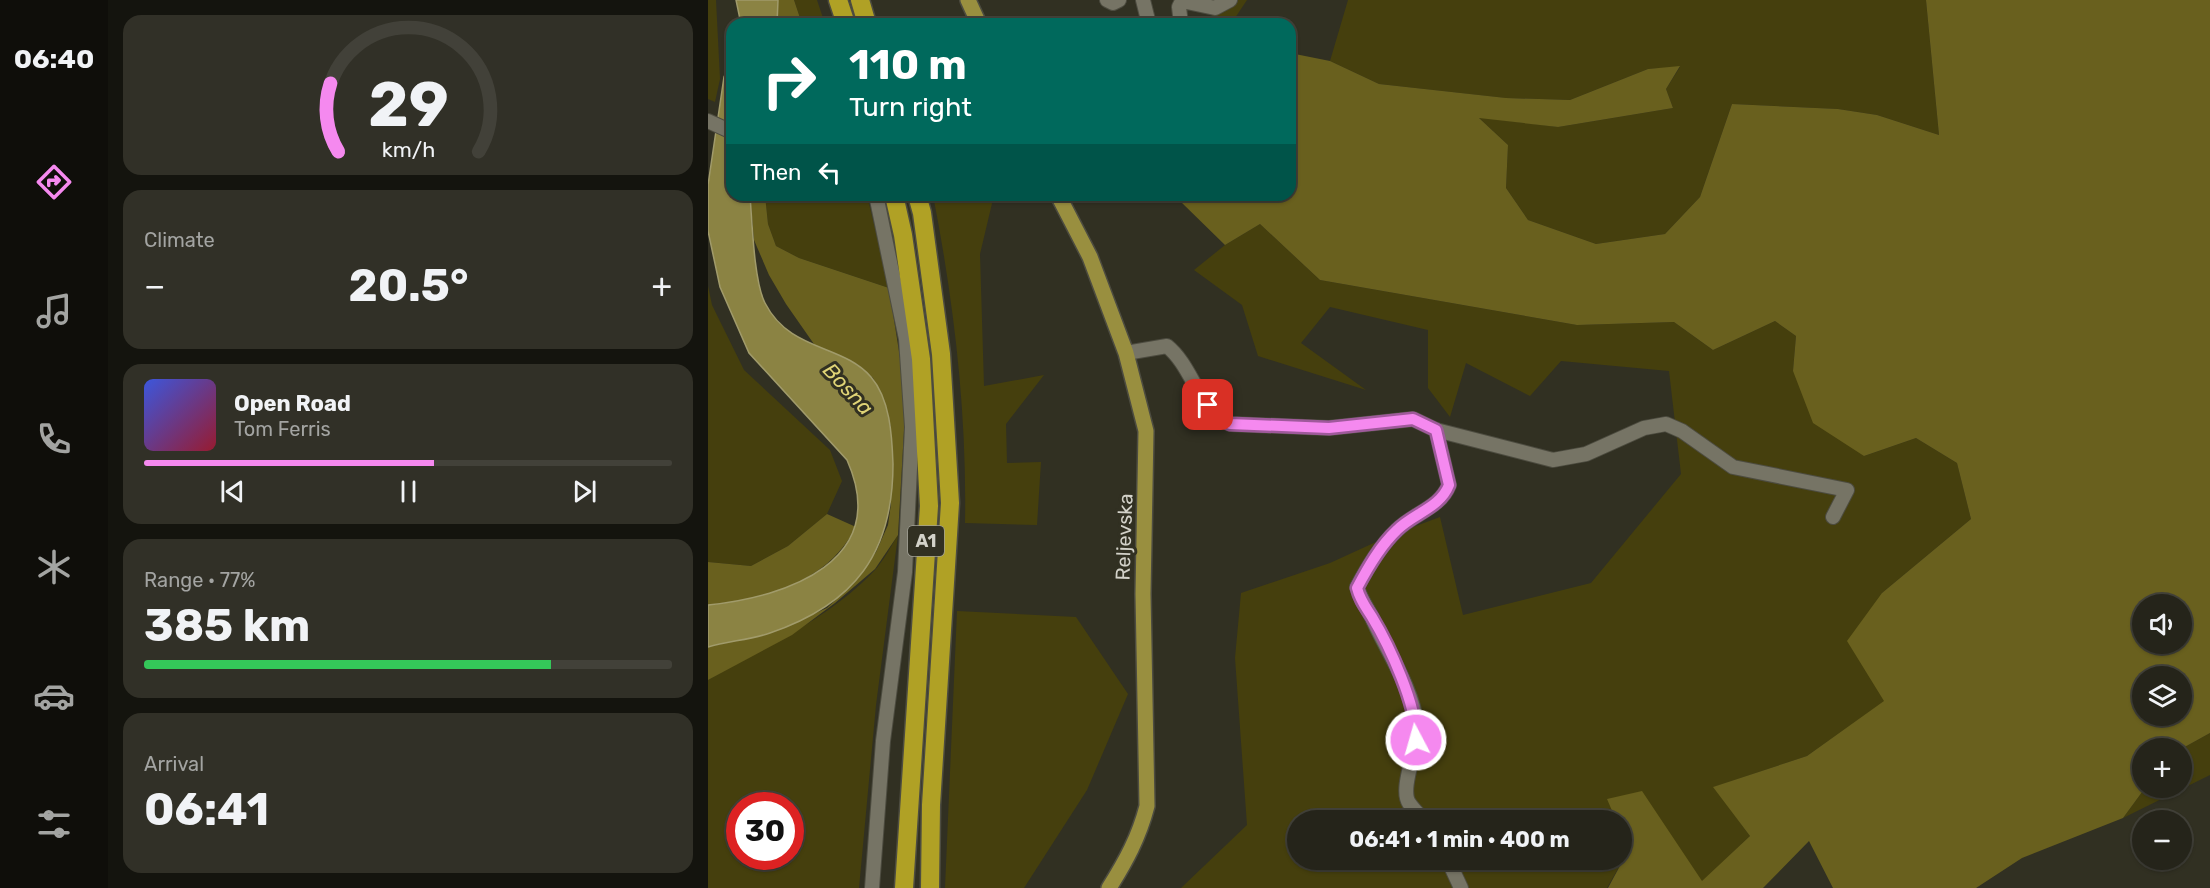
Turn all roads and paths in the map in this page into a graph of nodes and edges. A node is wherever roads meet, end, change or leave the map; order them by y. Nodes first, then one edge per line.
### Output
1 (838, 0) edge
2 (860, 0) edge
3 (968, 0) edge
4 (1107, 0) edge
5 (1119, 0) edge
6 (1143, 0) edge
7 (1230, 0) edge
8 (844, 18) edge
9 (865, 18) edge
10 (976, 18) edge
11 (1148, 18) edge
12 (1180, 18) edge
13 (708, 121) edge
14 (726, 129) edge
15 (877, 201) edge
16 (895, 201) edge
17 (918, 201) edge
18 (1061, 201) edge
19 (1126, 353) junction
20 (1436, 430) junction
21 (1833, 517) dead end
22 (1415, 810) edge
23 (1453, 870) edge
24 (872, 888) edge
25 (904, 888) edge
26 (930, 888) edge
27 (1109, 888) edge
28 (1461, 888) edge

1 - 8 highway
2 - 9 highway
3 - 10 main road
4 - 5 street
6 - 11 street
7 - 12 street
13 - 14 street
15 - 24 street
16 - 25 highway, A1
17 - 26 highway, A1
18 - 19 main road, Reljevska
19 - 20 street
19 - 27 main road, Reljevska
20 - 21 street
20 - 22 street
23 - 28 street

